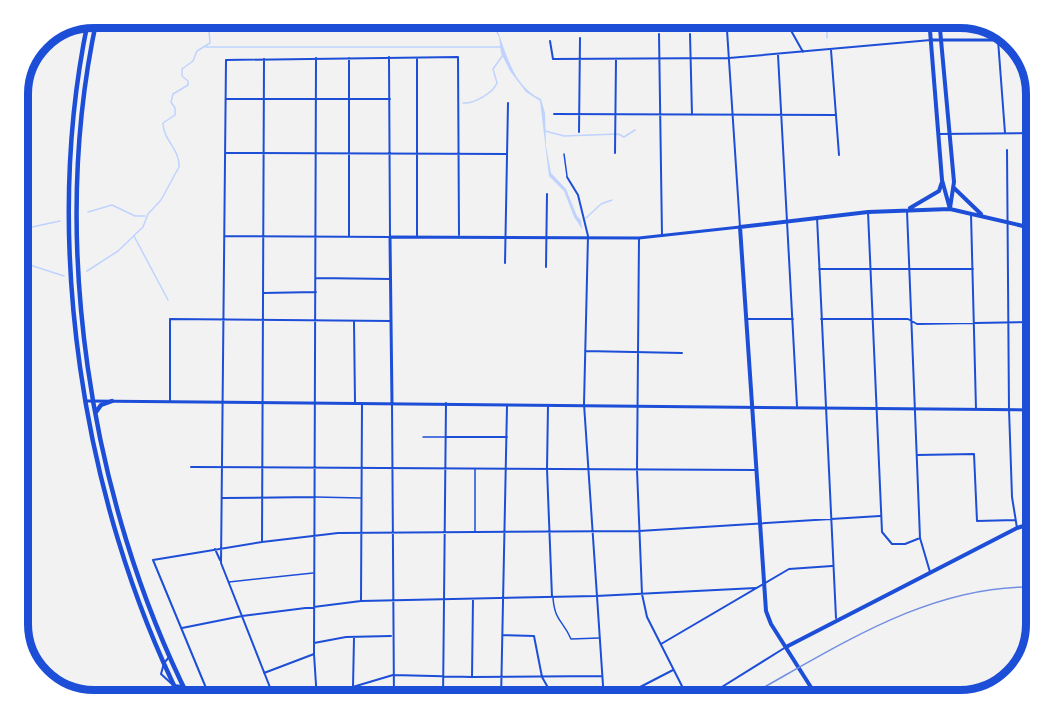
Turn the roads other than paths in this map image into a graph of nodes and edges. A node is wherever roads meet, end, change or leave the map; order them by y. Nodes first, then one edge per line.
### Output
1 (95, 28) edge
2 (790, 28) edge
3 (930, 28) edge
4 (940, 28) edge
5 (86, 29) edge
6 (727, 30) dead end
7 (659, 34) dead end
8 (690, 34) dead end
9 (580, 38) dead end
10 (931, 40) junction
11 (941, 40) junction
12 (996, 40) edge
13 (550, 41) dead end
14 (998, 42) edge
15 (831, 49) junction
16 (803, 52) junction
17 (777, 55) junction
18 (389, 57) junction
19 (417, 57) junction
20 (316, 58) junction
21 (349, 58) junction
22 (729, 58) junction
23 (264, 59) junction
24 (580, 59) junction
25 (616, 59) junction
26 (659, 59) junction
27 (690, 59) junction
28 (226, 99) junction
29 (264, 99) junction
30 (316, 99) junction
31 (349, 99) junction
32 (390, 99) junction
33 (508, 103) dead end
34 (554, 114) dead end
35 (579, 115) junction
36 (616, 115) junction
37 (659, 115) junction
38 (692, 115) junction
39 (836, 115) junction
40 (733, 116) junction
41 (781, 116) junction
42 (579, 132) dead end
43 (1005, 133) junction
44 (1026, 133) edge
45 (939, 134) junction
46 (949, 134) junction
47 (1007, 150) dead end
48 (225, 153) junction
49 (264, 153) junction
50 (316, 153) junction
51 (349, 153) junction
52 (615, 153) dead end
53 (389, 154) junction
54 (417, 154) junction
55 (458, 154) junction
56 (507, 154) junction
57 (564, 154) dead end
58 (839, 155) dead end
59 (567, 177) joint
60 (942, 180) junction
61 (954, 187) junction
62 (547, 194) dead end
63 (950, 209) junction
64 (907, 210) junction
65 (868, 212) junction
66 (971, 213) junction
67 (982, 215) junction
68 (817, 217) junction
69 (1006, 220) junction
70 (787, 221) junction
71 (1026, 226) edge
72 (740, 227) junction
73 (459, 235) junction
74 (506, 235) junction
75 (224, 236) junction
76 (263, 236) junction
77 (417, 236) junction
78 (547, 236) junction
79 (588, 236) junction
80 (662, 236) junction
81 (316, 237) junction
82 (349, 237) junction
83 (390, 237) junction
84 (639, 238) junction
85 (505, 263) dead end
86 (546, 267) dead end
87 (819, 269) junction
88 (871, 269) junction
89 (910, 269) junction
90 (973, 269) junction
91 (316, 278) junction
92 (391, 279) junction
93 (316, 292) junction
94 (263, 293) junction
95 (745, 319) junction
96 (793, 319) junction
97 (821, 319) junction
98 (873, 319) junction
99 (223, 320) junction
100 (263, 320) junction
101 (316, 320) junction
102 (354, 321) junction
103 (391, 321) junction
104 (912, 322) junction
105 (1008, 322) junction
106 (1026, 322) edge
107 (974, 323) junction
108 (585, 351) junction
109 (637, 352) junction
110 (682, 353) dead end
111 (85, 401) junction
112 (94, 401) junction
113 (112, 401) junction
114 (170, 401) junction
115 (224, 402) junction
116 (262, 402) junction
117 (316, 402) junction
118 (355, 403) junction
119 (362, 403) junction
120 (392, 403) junction
121 (446, 404) junction
122 (507, 404) junction
123 (548, 404) junction
124 (584, 404) junction
125 (638, 405) junction
126 (751, 406) junction
127 (797, 406) junction
128 (826, 407) junction
129 (876, 407) junction
130 (916, 408) junction
131 (976, 409) junction
132 (1009, 409) junction
133 (1026, 410) edge
134 (96, 412) junction
135 (423, 436) dead end
136 (446, 437) junction
137 (507, 437) junction
138 (917, 455) junction
139 (191, 467) dead end
140 (262, 467) junction
141 (223, 468) junction
142 (316, 468) junction
143 (362, 468) junction
144 (392, 468) junction
145 (446, 468) junction
146 (475, 468) junction
147 (506, 469) junction
148 (547, 469) junction
149 (588, 470) junction
150 (637, 470) junction
151 (756, 470) junction
152 (262, 497) junction
153 (315, 497) junction
154 (222, 498) junction
155 (362, 498) junction
156 (880, 516) junction
157 (830, 519) junction
158 (1015, 520) junction
159 (760, 523) junction
160 (1026, 525) edge
161 (1017, 528) junction
162 (362, 531) junction
163 (639, 531) junction
164 (392, 532) junction
165 (445, 532) junction
166 (592, 532) junction
167 (475, 533) junction
168 (505, 533) junction
169 (550, 533) junction
170 (315, 535) junction
171 (920, 538) junction
172 (262, 542) junction
173 (215, 548) junction
174 (221, 548) junction
175 (221, 563) junction
176 (832, 566) junction
177 (930, 572) junction
178 (314, 573) junction
179 (228, 582) junction
180 (764, 584) junction
181 (756, 588) junction
182 (642, 594) junction
183 (596, 596) junction
184 (552, 597) junction
185 (504, 598) junction
186 (445, 599) junction
187 (473, 599) junction
188 (393, 600) junction
189 (362, 601) junction
190 (314, 607) junction
191 (242, 616) junction
192 (836, 618) junction
193 (182, 628) junction
194 (503, 635) junction
195 (393, 636) junction
196 (354, 637) junction
197 (599, 638) junction
198 (314, 643) junction
199 (660, 645) junction
200 (786, 647) junction
201 (314, 654) junction
202 (170, 656) junction
203 (164, 663) junction
204 (673, 670) junction
205 (264, 673) junction
206 (393, 675) junction
207 (602, 676) junction
208 (443, 677) junction
209 (542, 677) junction
210 (472, 678) junction
211 (502, 678) junction
212 (173, 685) junction
213 (183, 686) junction
214 (353, 687) junction
215 (348, 688) joint
216 (176, 690) edge
217 (185, 690) edge
218 (207, 690) edge
219 (271, 690) edge
220 (316, 690) edge
221 (342, 690) edge
222 (394, 690) edge
223 (443, 690) edge
224 (501, 690) edge
225 (549, 690) edge
226 (603, 690) edge
227 (634, 690) edge
228 (684, 690) edge
229 (717, 690) edge
230 (813, 690) edge

1 - 112 highway
2 - 16 street
3 - 10 main road
4 - 11 main road
5 - 111 highway
6 - 22 street
7 - 26 street
8 - 27 street
9 - 24 street
10 - 11 street
10 - 15 street
10 - 45 main road
11 - 12 street
11 - 46 main road
13 - 24 street
14 - 43 street
15 - 16 street
15 - 39 street
16 - 17 street
17 - 22 street
17 - 41 street
18 - 19 street
18 - 21 street
18 - 32 street
19 - 54 street
19 - 55 street
20 - 21 street
20 - 23 street
20 - 30 street
21 - 31 street
22 - 27 street
22 - 40 street
23 - 28 street
23 - 29 street
24 - 25 street
24 - 35 street
25 - 26 street
25 - 36 street
26 - 27 street
26 - 37 street
27 - 38 street
28 - 29 street
28 - 48 street
29 - 30 street
29 - 49 street
30 - 31 street
30 - 50 street
31 - 32 street
31 - 51 street
32 - 53 street
33 - 56 street
34 - 35 street
35 - 36 street
35 - 42 street
36 - 37 street
36 - 52 street
37 - 38 street
37 - 80 street
38 - 40 street
39 - 41 street
39 - 58 street
40 - 41 street
40 - 72 street
41 - 70 street
43 - 44 street
43 - 46 street
45 - 46 street
45 - 60 main road
46 - 61 main road
47 - 69 street
48 - 49 street
48 - 75 street
49 - 50 street
49 - 76 street
50 - 51 street
50 - 81 street
51 - 53 street
51 - 82 street
53 - 54 street
53 - 83 street
54 - 55 street
54 - 77 street
55 - 56 street
55 - 73 street
56 - 74 street
57 - 59 lane
59 - 79 street
60 - 63 main road
60 - 64 main road
61 - 63 main road
61 - 67 main road
62 - 78 street
63 - 64 main road
63 - 66 main road
64 - 65 main road
64 - 89 street
65 - 68 main road
65 - 88 street
66 - 67 main road
66 - 90 street
67 - 69 main road
68 - 70 main road
68 - 87 street
69 - 71 main road
69 - 105 street
70 - 72 main road
70 - 96 street
72 - 80 street
72 - 95 main road
73 - 74 street
73 - 77 street
74 - 78 street
74 - 85 street
75 - 76 street
75 - 99 street
76 - 81 street
76 - 94 street
77 - 83 street
78 - 79 street
78 - 86 street
79 - 84 street
79 - 108 street
80 - 84 street
81 - 82 street
81 - 91 street
82 - 83 street
83 - 92 street
84 - 109 street
87 - 88 street
87 - 97 street
88 - 89 street
88 - 98 street
89 - 90 street
89 - 104 street
90 - 107 street
91 - 92 street
91 - 93 street
92 - 103 street
93 - 94 street
93 - 101 street
94 - 100 street
95 - 96 street
95 - 126 main road
96 - 127 street
97 - 98 street
97 - 128 street
98 - 104 street
98 - 129 street
99 - 100 street
99 - 114 street
99 - 115 street
100 - 101 street
100 - 116 street
101 - 102 street
101 - 117 street
102 - 103 street
102 - 118 street
103 - 120 street
104 - 107 street
104 - 130 street
105 - 106 street
105 - 107 street
105 - 132 street
107 - 131 street
108 - 109 street
108 - 124 street
109 - 110 street
109 - 125 street
111 - 112 street
111 - 203 highway
112 - 113 street
112 - 134 highway
113 - 114 street
113 - 134 highway
114 - 115 street
115 - 116 street
115 - 141 street
116 - 117 street
116 - 140 street
117 - 118 street
117 - 142 street
118 - 119 street
119 - 120 street
119 - 143 street
120 - 121 street
120 - 144 street
121 - 122 street
121 - 136 street
122 - 123 street
122 - 137 street
123 - 124 street
123 - 148 street
124 - 125 street
124 - 149 street
125 - 126 street
125 - 150 street
126 - 127 street
126 - 151 main road
127 - 128 street
128 - 129 street
128 - 157 street
129 - 130 street
129 - 156 street
130 - 131 street
130 - 138 street
131 - 132 street
132 - 133 street
132 - 158 street
134 - 202 highway
135 - 136 lane
136 - 137 street
136 - 145 street
137 - 147 street
138 - 158 street
138 - 171 street
139 - 141 street
140 - 141 street
140 - 142 street
140 - 152 street
141 - 154 street
142 - 143 street
142 - 153 street
143 - 144 street
143 - 155 street
144 - 145 street
144 - 164 street
145 - 146 street
145 - 165 street
146 - 147 street
146 - 167 lane
147 - 148 street
147 - 168 street
148 - 149 street
148 - 169 street
149 - 150 street
149 - 166 street
150 - 151 street
150 - 163 street
151 - 159 main road
152 - 153 street
152 - 154 street
152 - 172 street
153 - 155 lane
153 - 170 street
154 - 174 street
155 - 162 street
156 - 157 street
156 - 171 street
157 - 159 street
157 - 176 street
158 - 161 street
159 - 163 street
159 - 180 main road
160 - 161 main road
161 - 177 main road
162 - 164 street
162 - 170 street
162 - 189 street
163 - 166 street
163 - 182 street
164 - 165 street
164 - 188 street
165 - 167 street
165 - 186 street
166 - 169 street
166 - 183 street
167 - 168 street
168 - 169 street
168 - 185 street
169 - 184 street
170 - 172 street
170 - 178 street
171 - 177 street
172 - 174 street
173 - 174 street
173 - 175 street
173 - 193 street
174 - 175 street
175 - 179 street
176 - 180 street
176 - 192 street
177 - 192 main road
178 - 179 lane
178 - 190 street
179 - 191 street
180 - 181 street
180 - 200 main road
181 - 182 street
181 - 199 street
182 - 183 street
182 - 199 street
183 - 184 street
183 - 197 street
184 - 185 street
184 - 197 lane
185 - 187 street
185 - 194 street
186 - 187 street
186 - 188 street
186 - 208 street
187 - 210 street
188 - 189 street
188 - 195 street
189 - 190 street
190 - 191 street
190 - 198 street
191 - 193 street
191 - 205 street
192 - 200 main road
193 - 218 street
194 - 209 street
194 - 211 street
195 - 196 street
195 - 206 street
196 - 198 street
196 - 214 street
197 - 207 street
198 - 201 street
199 - 204 street
200 - 229 street
200 - 230 main road
201 - 205 street
201 - 220 street
202 - 203 street
202 - 213 highway
203 - 212 highway
204 - 227 street
204 - 228 street
205 - 219 street
206 - 208 street
206 - 214 street
206 - 222 street
207 - 209 street
207 - 226 street
208 - 210 street
208 - 223 street
209 - 211 street
209 - 225 street
210 - 211 street
211 - 224 street
212 - 213 street
212 - 216 highway
213 - 217 highway
214 - 215 street
215 - 221 street

